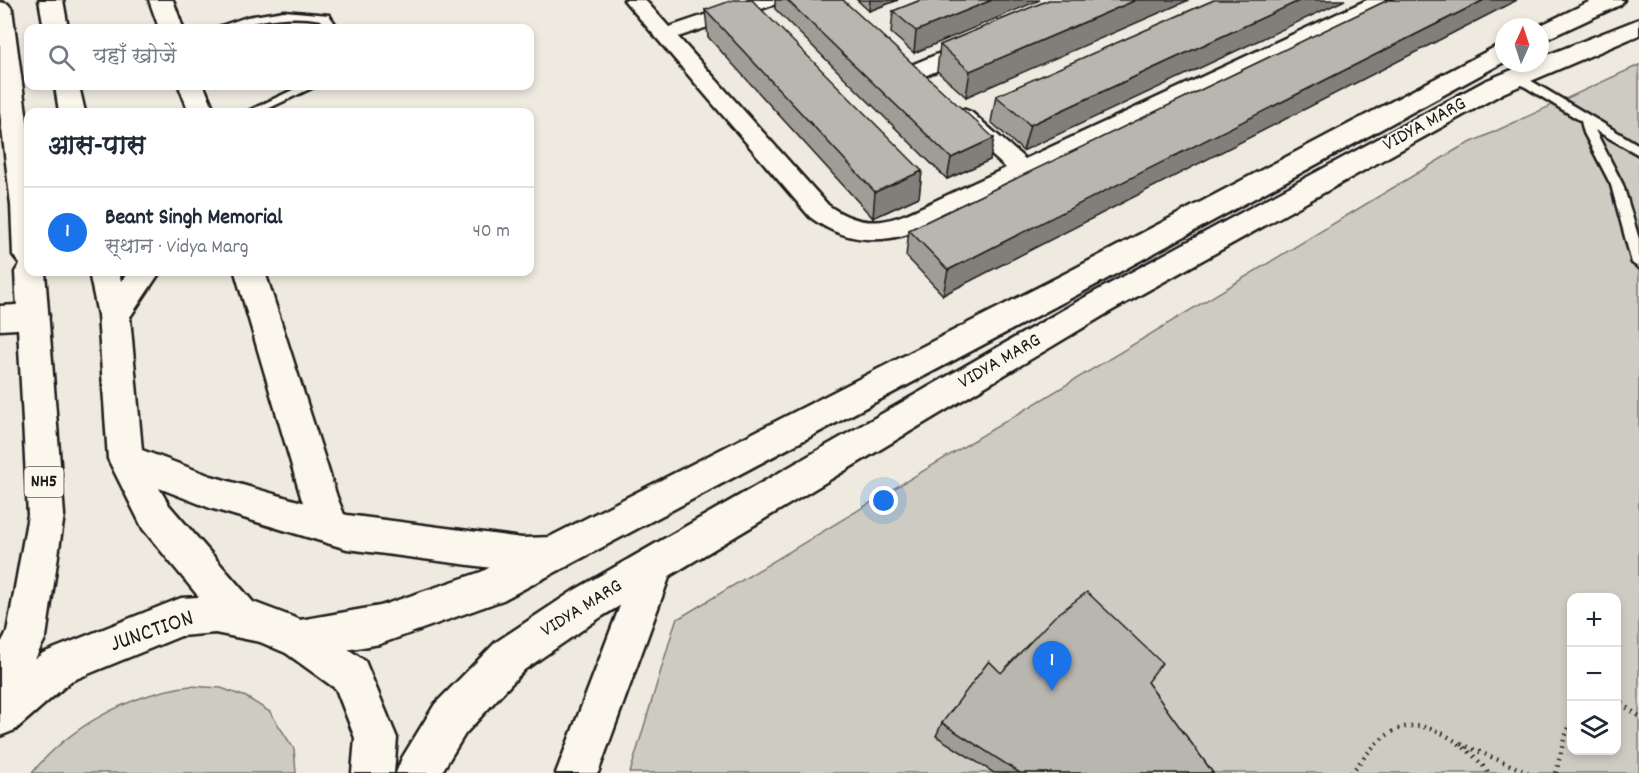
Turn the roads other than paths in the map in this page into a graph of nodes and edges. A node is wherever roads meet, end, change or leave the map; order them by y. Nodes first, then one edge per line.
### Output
1 (51, 0) edge
2 (161, 0) edge
3 (634, 0) edge
4 (769, 0) edge
5 (1383, 0) edge
6 (1612, 0) edge
7 (0, 9) edge
8 (55, 24) edge
9 (170, 24) edge
10 (237, 24) edge
11 (330, 24) edge
12 (1639, 27) edge
13 (1549, 31) edge
14 (665, 35) junction
15 (987, 41) edge
16 (1549, 54) edge
17 (896, 57) edge
18 (1497, 72) edge
19 (1506, 72) edge
20 (1521, 72) edge
21 (912, 73) junction
22 (930, 88) edge
23 (68, 90) edge
24 (194, 90) edge
25 (301, 90) edge
26 (947, 103) edge
27 (71, 108) edge
28 (200, 108) edge
29 (261, 108) edge
30 (1587, 119) junction
31 (1639, 151) edge
32 (1023, 170) junction
33 (24, 197) edge
34 (1639, 263) edge
35 (29, 276) edge
36 (105, 276) edge
37 (142, 276) edge
38 (251, 276) edge
39 (114, 315) junction
40 (16, 317) edge
41 (125, 459) junction
42 (331, 527) junction
43 (555, 554) junction
44 (655, 564) junction
45 (242, 619) junction
46 (300, 639) junction
47 (0, 684) edge
48 (0, 715) edge
49 (373, 773) edge
50 (417, 773) edge
51 (577, 773) edge

1 - 8 main road
2 - 9 main road
3 - 14 street
4 - 14 street
5 - 32 street
6 - 13 main road
7 - 33 main road
10 - 11 lane
12 - 16 main road, VIDYA MARG
14 - 32 street
15 - 21 street
17 - 21 street
18 - 43 main road, VIDYA MARG
19 - 44 main road, VIDYA MARG
20 - 30 lane
21 - 22 street
23 - 27 main road
24 - 28 main road
25 - 29 lane
26 - 32 street
30 - 31 lane
30 - 34 lane
35 - 40 main road, NH5
36 - 39 main road
37 - 39 main road
38 - 42 main road
39 - 41 main road
40 - 47 main road, NH5
41 - 42 main road
41 - 45 main road
42 - 43 main road
43 - 46 main road, VIDYA MARG
44 - 50 main road, VIDYA MARG
44 - 51 main road
45 - 46 main road, JUNCTION
45 - 48 main road, JUNCTION
46 - 49 main road, JUNCTION

